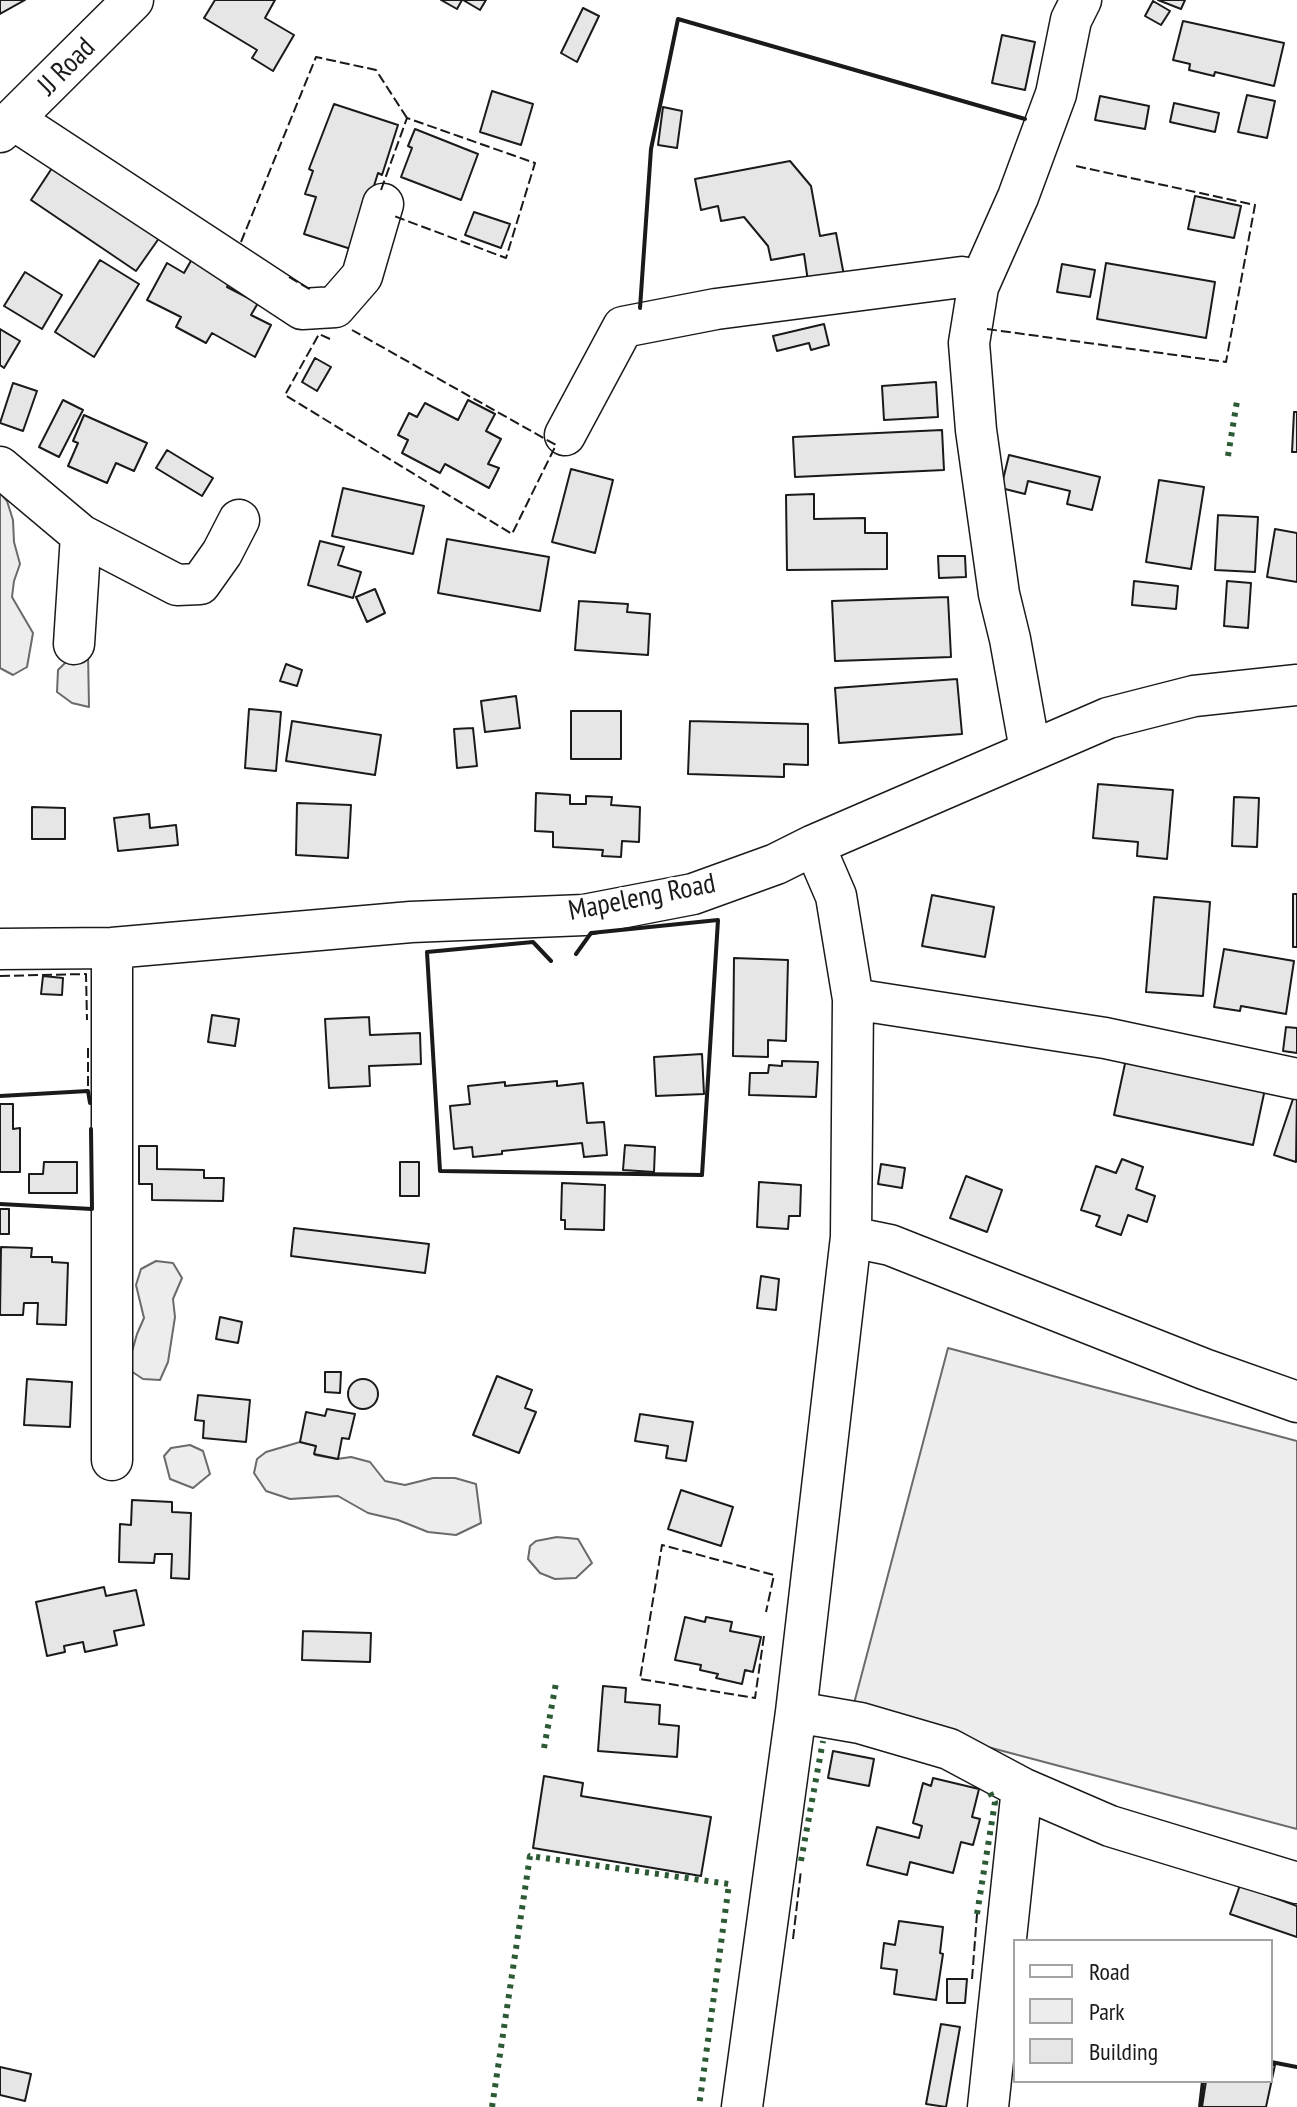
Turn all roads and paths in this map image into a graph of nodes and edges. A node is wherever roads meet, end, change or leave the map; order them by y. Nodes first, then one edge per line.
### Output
1 (133, 0) edge
2 (1081, 0) edge
3 (7, 126) edge
4 (383, 204) dead end
5 (978, 287) junction
6 (565, 435) dead end
7 (0, 467) edge
8 (239, 520) dead end
9 (81, 535) junction
10 (74, 644) dead end
11 (1297, 685) edge
12 (1030, 750) junction
13 (814, 845) junction
14 (112, 948) junction
15 (0, 949) edge
16 (853, 999) junction
17 (1297, 1079) edge
18 (851, 1237) junction
19 (1297, 1402) edge
20 (112, 1460) dead end
21 (796, 1712) junction
22 (1022, 1788) junction
23 (1297, 1883) edge
24 (742, 2107) edge
25 (988, 2107) edge

1 - 3 street, JJ Road
2 - 5 street
3 - 4 street
5 - 6 street
5 - 12 street
7 - 9 street
8 - 9 street
9 - 10 street
11 - 12 street, Mapeleng Road
12 - 13 street, Mapeleng Road
13 - 14 street, Mapeleng Road
13 - 16 street
14 - 15 street, Mapeleng Road
14 - 20 street
16 - 17 street
16 - 18 street
18 - 19 street
18 - 21 street
21 - 22 street
21 - 24 street
22 - 23 street
22 - 25 street

